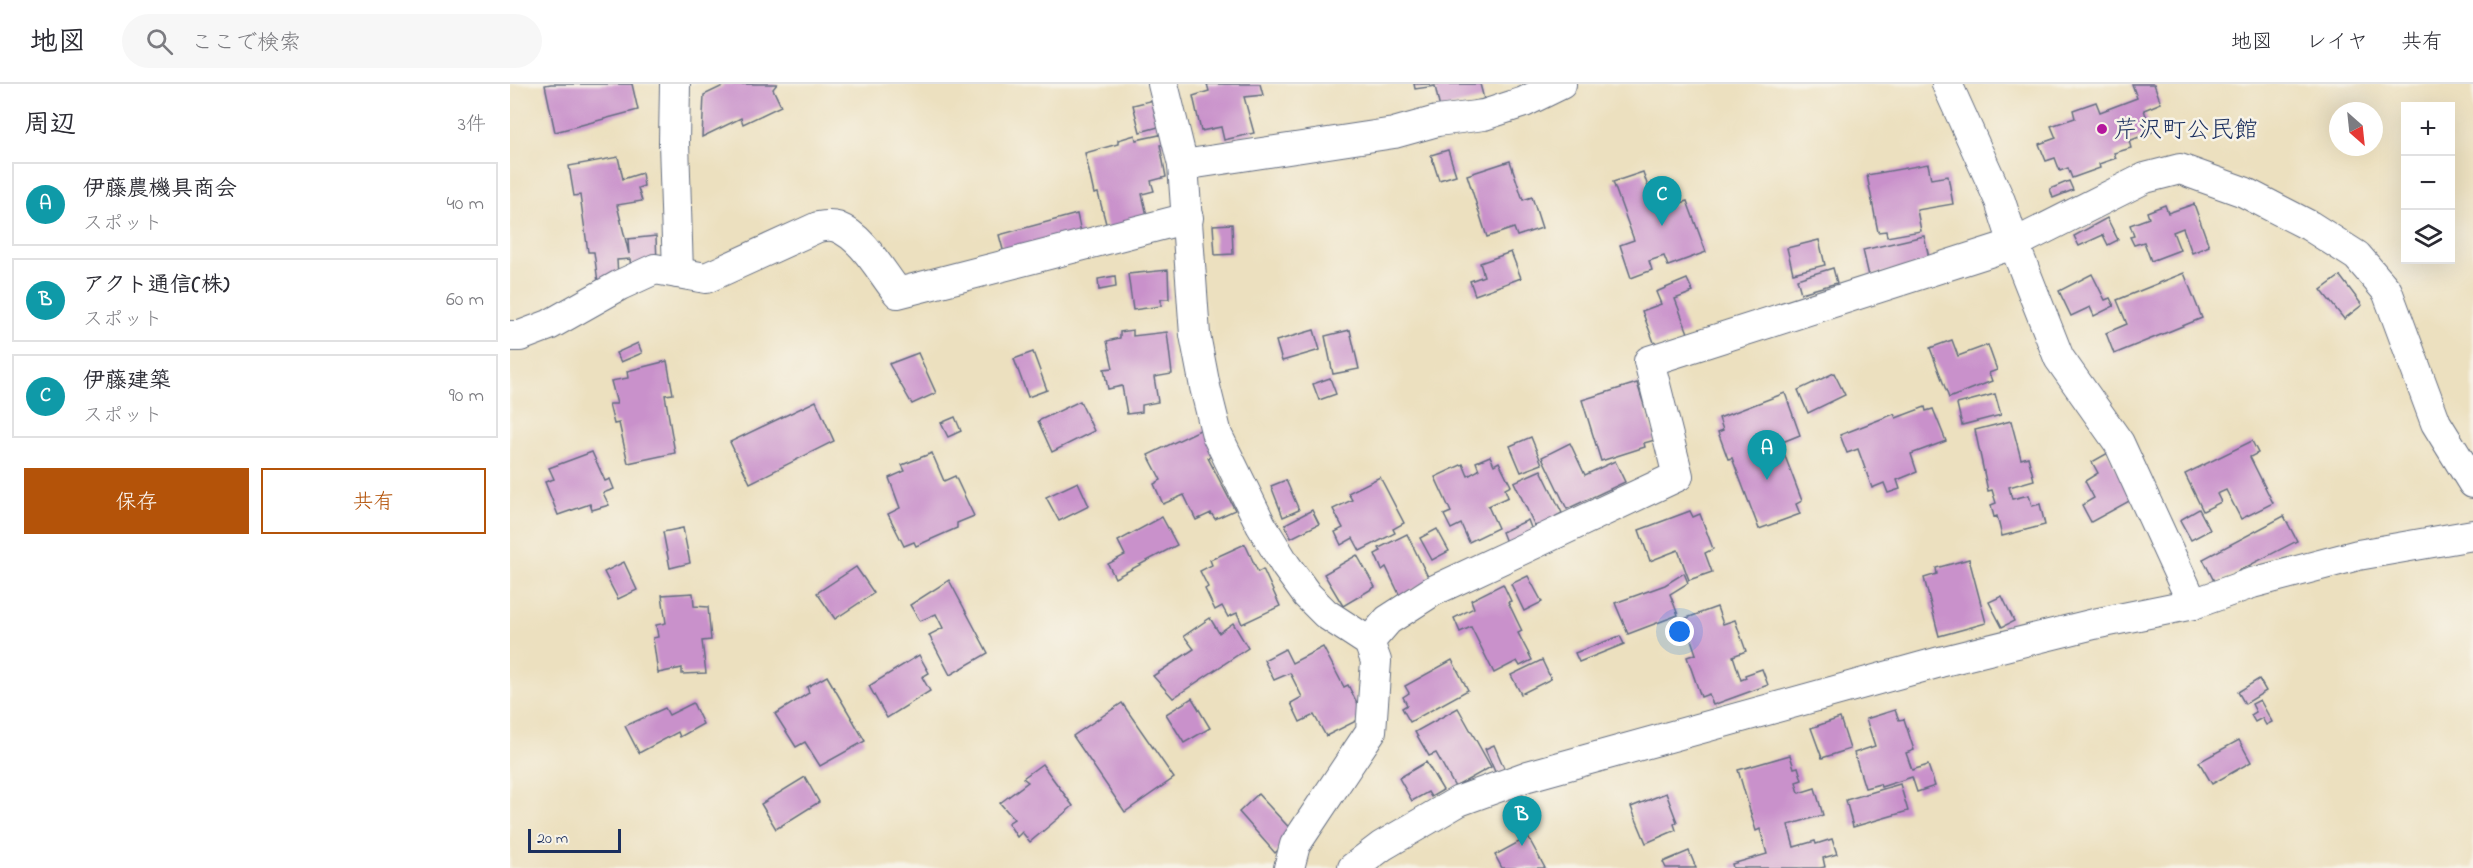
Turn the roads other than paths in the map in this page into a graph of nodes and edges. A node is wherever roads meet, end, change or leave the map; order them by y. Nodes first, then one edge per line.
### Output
1 (675, 84) edge
2 (1163, 84) edge
3 (1561, 84) edge
4 (1947, 84) edge
5 (1183, 165) junction
6 (1188, 218) junction
7 (2013, 244) junction
8 (678, 273) junction
9 (510, 336) edge
10 (2473, 483) edge
11 (2473, 535) edge
12 (2193, 604) junction
13 (1368, 642) junction
14 (1289, 868) edge
15 (1353, 868) edge

1 - 8 street
2 - 5 street
3 - 5 street
4 - 7 street
5 - 6 street
6 - 8 street
6 - 13 street
7 - 10 street
7 - 12 street
7 - 13 street
8 - 9 street
11 - 12 street
12 - 15 street
13 - 14 street

